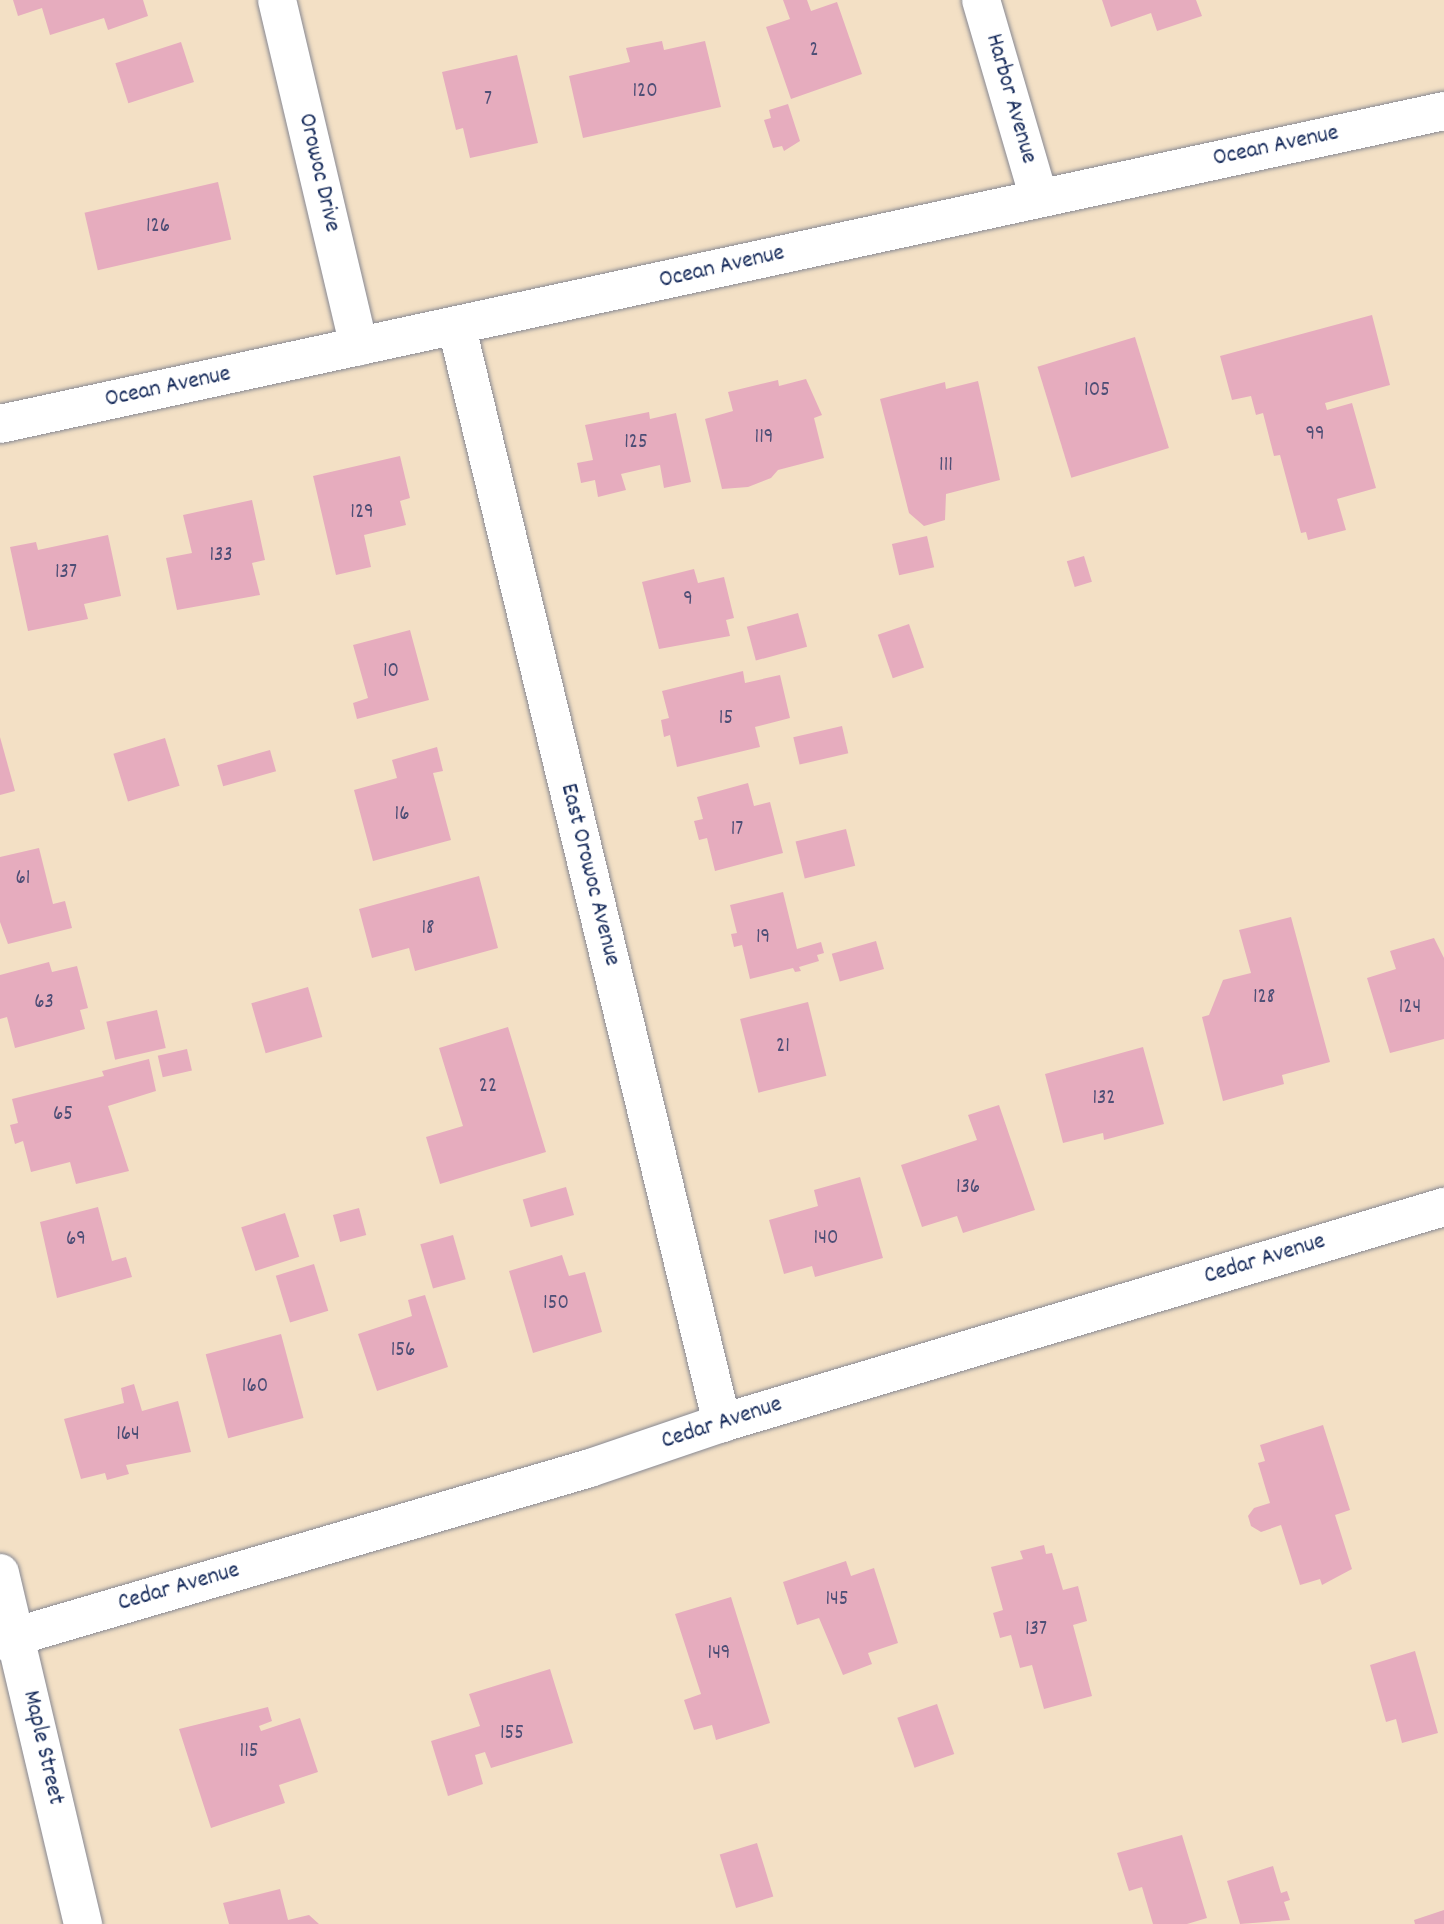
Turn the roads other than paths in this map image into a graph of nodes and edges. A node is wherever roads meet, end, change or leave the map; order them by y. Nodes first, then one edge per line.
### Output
1 (277, 0) edge
2 (981, 0) edge
3 (1444, 111) edge
4 (1039, 198) junction
5 (457, 328) junction
6 (359, 346) junction
7 (0, 424) edge
8 (1444, 1207) edge
9 (722, 1423) junction
10 (0, 1573) edge
11 (8, 1639) edge
12 (83, 1924) edge

1 - 6 street, Orowoc Drive
2 - 4 street, Harbor Avenue
3 - 4 street, Ocean Avenue
4 - 5 street, Ocean Avenue
5 - 6 street, Ocean Avenue
5 - 9 street, East Orowoc Avenue
6 - 7 street, Ocean Avenue
8 - 9 street, Cedar Avenue
9 - 11 street, Cedar Avenue
10 - 11 street, Maple Street
11 - 12 street, Maple Street

